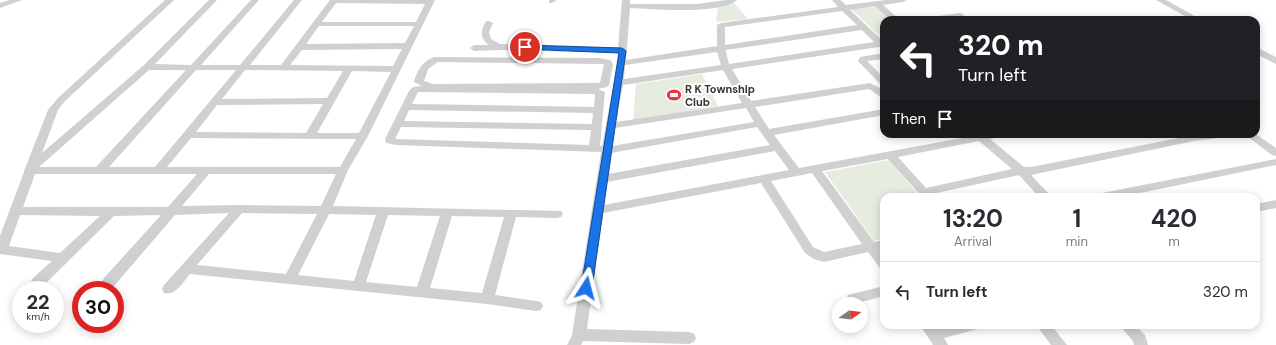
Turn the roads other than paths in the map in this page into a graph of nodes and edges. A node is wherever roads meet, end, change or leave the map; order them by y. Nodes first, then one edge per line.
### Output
1 (18, 0) edge
2 (170, 0) edge
3 (213, 0) edge
4 (255, 0) edge
5 (298, 0) edge
6 (733, 0) edge
7 (836, 0) edge
8 (903, 0) edge
9 (1160, 0) edge
10 (334, 1) edge
11 (431, 1) edge
12 (626, 3) edge
13 (877, 4) junction
14 (0, 6) edge
15 (843, 8) junction
16 (960, 15) dead end
17 (891, 16) edge
18 (953, 16) edge
19 (1190, 16) edge
20 (489, 23) dead end
21 (316, 24) junction
22 (419, 24) junction
23 (863, 27) junction
24 (880, 43) edge
25 (408, 46) junction
26 (880, 46) edge
27 (300, 47) junction
28 (498, 47) junction
29 (474, 48) dead end
30 (722, 49) junction
31 (622, 51) junction
32 (1260, 52) edge
33 (880, 57) edge
34 (1276, 61) edge
35 (147, 67) junction
36 (194, 67) junction
37 (726, 67) junction
38 (242, 68) junction
39 (284, 68) junction
40 (349, 69) junction
41 (397, 69) junction
42 (607, 72) junction
43 (620, 72) junction
44 (880, 79) edge
45 (880, 91) edge
46 (330, 101) junction
47 (214, 102) junction
48 (749, 105) junction
49 (405, 107) junction
50 (598, 110) junction
51 (880, 113) edge
52 (397, 124) junction
53 (760, 124) junction
54 (610, 126) junction
55 (596, 127) junction
56 (767, 133) junction
57 (187, 134) junction
58 (310, 135) junction
59 (364, 136) junction
60 (970, 138) edge
61 (981, 138) edge
62 (1203, 138) edge
63 (1255, 138) edge
64 (778, 147) junction
65 (594, 149) junction
66 (607, 150) junction
67 (1276, 153) edge
68 (892, 155) junction
69 (1276, 162) edge
70 (815, 169) junction
71 (100, 170) junction
72 (159, 170) junction
73 (343, 170) junction
74 (29, 171) junction
75 (206, 171) junction
76 (1021, 171) junction
77 (797, 173) junction
78 (603, 179) junction
79 (764, 179) junction
80 (924, 193) edge
81 (934, 193) edge
82 (1042, 193) edge
83 (1122, 193) edge
84 (1276, 204) edge
85 (1260, 207) edge
86 (239, 209) junction
87 (598, 210) junction
88 (15, 211) junction
89 (171, 211) junction
90 (325, 211) junction
91 (384, 211) junction
92 (111, 212) junction
93 (447, 212) junction
94 (511, 213) junction
95 (557, 214) dead end
96 (4, 230) edge
97 (880, 245) edge
98 (871, 246) junction
99 (64, 258) junction
100 (880, 259) edge
101 (186, 269) junction
102 (289, 280) junction
103 (39, 281) edge
104 (110, 281) edge
105 (358, 287) junction
106 (169, 289) dead end
107 (422, 293) junction
108 (880, 293) edge
109 (862, 297) edge
110 (487, 299) junction
111 (536, 306) dead end
112 (957, 329) edge
113 (1046, 329) edge
114 (1130, 329) edge
115 (934, 335) edge
116 (689, 338) dead end
117 (577, 340) edge
118 (1060, 345) edge
119 (1141, 345) edge

1 - 14 street
2 - 74 street
3 - 35 street
4 - 36 street
5 - 38 street
6 - 12 street
7 - 15 street
8 - 13 street
9 - 19 street
10 - 11 street
10 - 21 street
11 - 22 street
12 - 31 street
13 - 15 street
13 - 17 street
15 - 23 street
15 - 30 street
16 - 18 street
20 - 28 street
21 - 22 street
21 - 27 street
22 - 25 street
23 - 24 street
23 - 30 street
25 - 27 street
25 - 41 street
26 - 37 street
27 - 39 street
28 - 29 street
28 - 31 street
30 - 37 street
30 - 43 street
31 - 43 street
32 - 34 street
33 - 44 street
35 - 36 street
35 - 74 street
36 - 38 street
36 - 71 street
37 - 43 street
37 - 48 street
38 - 39 street
38 - 47 street
39 - 40 street
40 - 41 street
40 - 46 street
41 - 59 street
42 - 42 street
42 - 43 street
43 - 54 street
45 - 48 street
46 - 47 street
46 - 58 street
47 - 57 street
48 - 53 street
48 - 54 street
49 - 50 street
49 - 50 street
49 - 52 street
50 - 55 street
51 - 56 street
52 - 55 street
52 - 65 street
53 - 56 street
53 - 66 street
54 - 66 street
55 - 65 street
56 - 64 street
57 - 58 street
57 - 72 street
58 - 59 street
59 - 73 street
60 - 68 street
61 - 76 street
62 - 76 street
63 - 67 street
64 - 77 street
64 - 78 street
65 - 66 street
66 - 78 street
68 - 70 street
68 - 80 street
69 - 83 street
70 - 77 street
70 - 98 street
71 - 72 street
71 - 74 street
72 - 75 street
73 - 75 street
73 - 90 street
74 - 88 street
75 - 89 street
76 - 81 street
76 - 82 street
77 - 79 street
78 - 87 street
79 - 87 street
79 - 98 street
84 - 85 street
86 - 89 street
86 - 90 street
86 - 101 street
87 - 117 street
88 - 92 street
88 - 96 street
89 - 92 street
89 - 104 street
90 - 91 street
90 - 102 street
91 - 93 street
91 - 105 street
92 - 99 street
93 - 94 street
93 - 107 street
94 - 95 street
94 - 110 street
96 - 99 street
97 - 98 street
98 - 100 street
99 - 103 street
101 - 102 street
101 - 106 street
102 - 105 street
105 - 107 street
107 - 110 street
108 - 109 street
110 - 111 street
112 - 115 street
113 - 118 street
114 - 119 street
116 - 117 street

